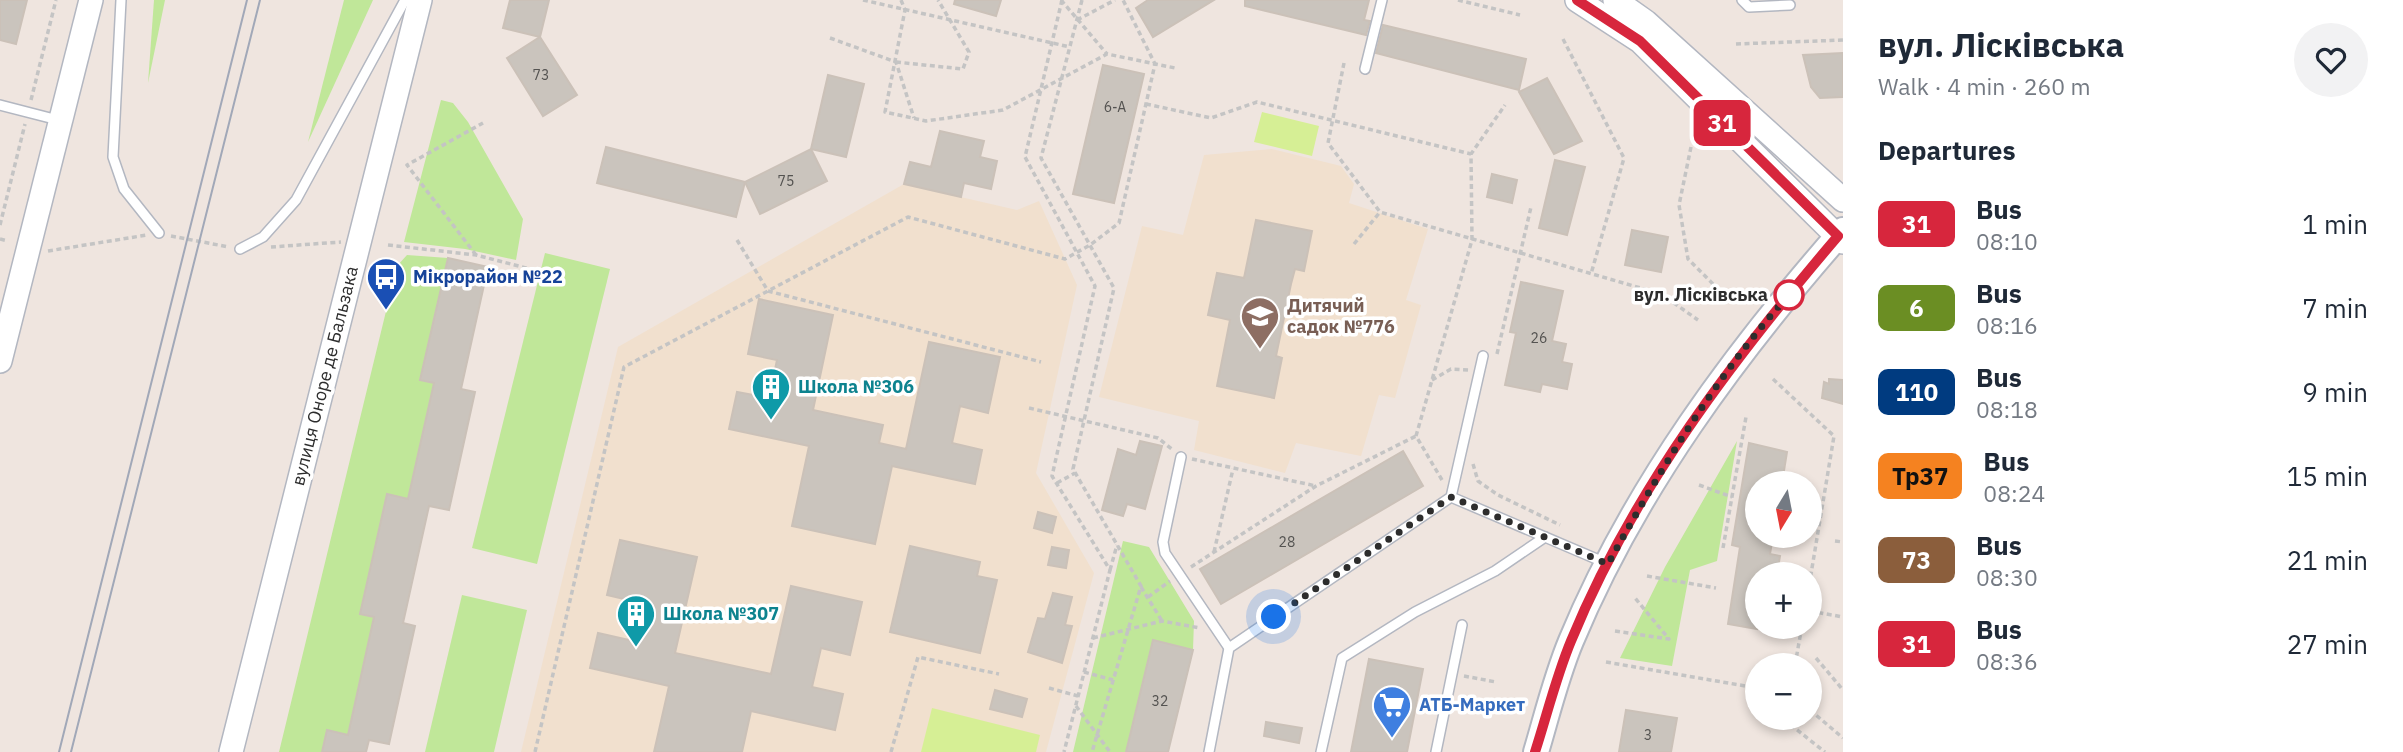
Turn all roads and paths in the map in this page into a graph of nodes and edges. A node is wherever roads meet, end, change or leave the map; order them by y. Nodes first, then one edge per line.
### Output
1 (91, 0) edge
2 (121, 0) edge
3 (405, 0) edge
4 (420, 0) edge
5 (863, 0) edge
6 (901, 0) edge
7 (938, 0) edge
8 (1062, 0) edge
9 (1082, 0) edge
10 (1115, 0) edge
11 (1123, 0) edge
12 (1382, 0) edge
13 (1458, 0) edge
14 (1577, 0) edge
15 (1615, 0) edge
16 (1742, 0) edge
17 (1790, 5) dead end
18 (905, 10) junction
19 (1520, 15) dead end
20 (948, 17) junction
21 (1077, 20) junction
22 (830, 38) dead end
23 (1563, 39) dead end
24 (1843, 40) edge
25 (1052, 42) junction
26 (1736, 44) dead end
27 (1070, 47) junction
28 (1107, 54) junction
29 (896, 62) junction
30 (1344, 63) dead end
31 (1155, 64) junction
32 (1175, 68) dead end
33 (1365, 69) dead end
34 (1062, 76) junction
35 (1041, 89) junction
36 (1146, 104) junction
37 (0, 105) edge
38 (1505, 105) dead end
39 (914, 118) junction
40 (60, 121) junction
41 (1332, 121) junction
42 (483, 123) dead end
43 (1691, 146) dead end
44 (1471, 154) junction
45 (1843, 200) edge
46 (1531, 207) dead end
47 (1380, 212) junction
48 (159, 233) junction
49 (1841, 236) edge
50 (0, 239) edge
51 (737, 240) dead end
52 (1472, 240) junction
53 (8, 241) dead end
54 (342, 242) dead end
55 (1354, 244) dead end
56 (388, 245) dead end
57 (1090, 245) junction
58 (240, 249) junction
59 (48, 251) dead end
60 (1076, 252) junction
61 (1521, 254) junction
62 (476, 255) junction
63 (530, 269) dead end
64 (1591, 274) junction
65 (768, 291) junction
66 (1722, 293) dead end
67 (1698, 320) dead end
68 (1483, 356) dead end
69 (1496, 357) dead end
70 (0, 360) edge
71 (1041, 362) dead end
72 (1480, 370) junction
73 (1773, 379) dead end
74 (1432, 380) junction
75 (1746, 417) dead end
76 (1416, 436) junction
77 (1181, 457) dead end
78 (1471, 460) dead end
79 (1233, 468) dead end
80 (1075, 473) junction
81 (1056, 483) junction
82 (1699, 485) dead end
83 (1451, 497) junction
84 (1732, 497) junction
85 (1560, 525) dead end
86 (1545, 537) junction
87 (1835, 541) dead end
88 (1843, 542) edge
89 (1117, 545) junction
90 (1723, 548) dead end
91 (1214, 552) junction
92 (1813, 562) edge
93 (1608, 564) junction
94 (1110, 570) junction
95 (1179, 575) junction
96 (1647, 576) dead end
97 (1141, 586) junction
98 (1716, 587) dead end
99 (1148, 597) junction
100 (1634, 598) dead end
101 (1822, 613) edge
102 (1843, 617) edge
103 (1162, 621) junction
104 (1462, 625) dead end
105 (1129, 627) junction
106 (1615, 631) dead end
107 (1219, 632) junction
108 (1093, 638) junction
109 (1229, 648) junction
110 (1606, 662) dead end
111 (1822, 665) edge
112 (1084, 672) junction
113 (999, 674) dead end
114 (1452, 674) junction
115 (1114, 680) junction
116 (1496, 682) dead end
117 (1745, 686) edge
118 (1049, 688) dead end
119 (1843, 691) edge
120 (1078, 696) junction
121 (1076, 706) junction
122 (1822, 720) edge
123 (1797, 730) edge
124 (1097, 736) junction
125 (1843, 738) edge
126 (1065, 751) edge
127 (230, 752) edge
128 (535, 752) edge
129 (891, 752) edge
130 (1092, 752) edge
131 (1110, 752) edge
132 (1209, 752) edge
133 (1321, 752) edge
134 (1436, 752) edge
135 (1535, 752) edge
136 (1825, 752) edge

1 - 40 street
2 - 48 lane
3 - 58 lane
4 - 127 street, вулиця Оноре де Бальзака
5 - 18 path
6 - 18 path
7 - 20 path
8 - 21 path
8 - 25 path
9 - 21 path
10 - 21 path
11 - 31 path
12 - 33 lane
13 - 19 path
14 - 49 street
15 - 45 street
16 - 17 lane
18 - 20 path
18 - 29 path
20 - 25 path
20 - 29 path
21 - 27 path
21 - 28 path
22 - 29 path
23 - 64 path
24 - 26 path
25 - 27 path
25 - 35 path
27 - 34 path
28 - 31 path
28 - 34 path
29 - 39 path
29 - 39 path
30 - 41 path
31 - 32 path
31 - 36 path
34 - 35 path
34 - 57 path
35 - 39 path
35 - 60 path
36 - 41 path
36 - 57 path
37 - 40 lane
38 - 44 path
40 - 70 street
41 - 44 path
41 - 47 path
42 - 62 path
43 - 66 path
44 - 52 path
46 - 61 path
47 - 52 path
47 - 55 path
48 - 58 path
48 - 59 path
49 - 93 main road
50 - 53 path
51 - 65 path
52 - 61 path
52 - 74 path
54 - 58 path
56 - 62 path
57 - 60 path
57 - 80 path
60 - 65 path
60 - 81 path
61 - 64 path
61 - 69 path
62 - 63 path
64 - 67 path
65 - 71 path
65 - 128 path
68 - 72 lane
72 - 74 path
72 - 83 lane
73 - 92 path
74 - 76 path
75 - 84 path
76 - 83 path
76 - 91 path
77 - 95 lane
78 - 85 path
79 - 91 path
80 - 81 path
80 - 89 path
81 - 94 path
82 - 84 path
83 - 86 lane
83 - 109 lane
84 - 90 path
86 - 93 lane
86 - 133 lane
87 - 88 path
89 - 94 path
89 - 97 path
91 - 95 path
93 - 135 main road
94 - 108 path
95 - 99 path
95 - 107 lane
96 - 98 path
97 - 99 path
97 - 105 path
99 - 103 path
100 - 106 path
101 - 102 path
103 - 105 path
103 - 107 path
104 - 114 lane
105 - 108 path
105 - 115 path
107 - 109 lane
108 - 112 path
109 - 132 lane
110 - 117 path
111 - 119 path
112 - 115 path
112 - 120 path
113 - 129 path
114 - 116 path
114 - 134 lane
115 - 124 path
118 - 120 path
120 - 121 path
121 - 124 path
121 - 126 path
122 - 125 path
123 - 136 path
124 - 130 path
124 - 131 path

